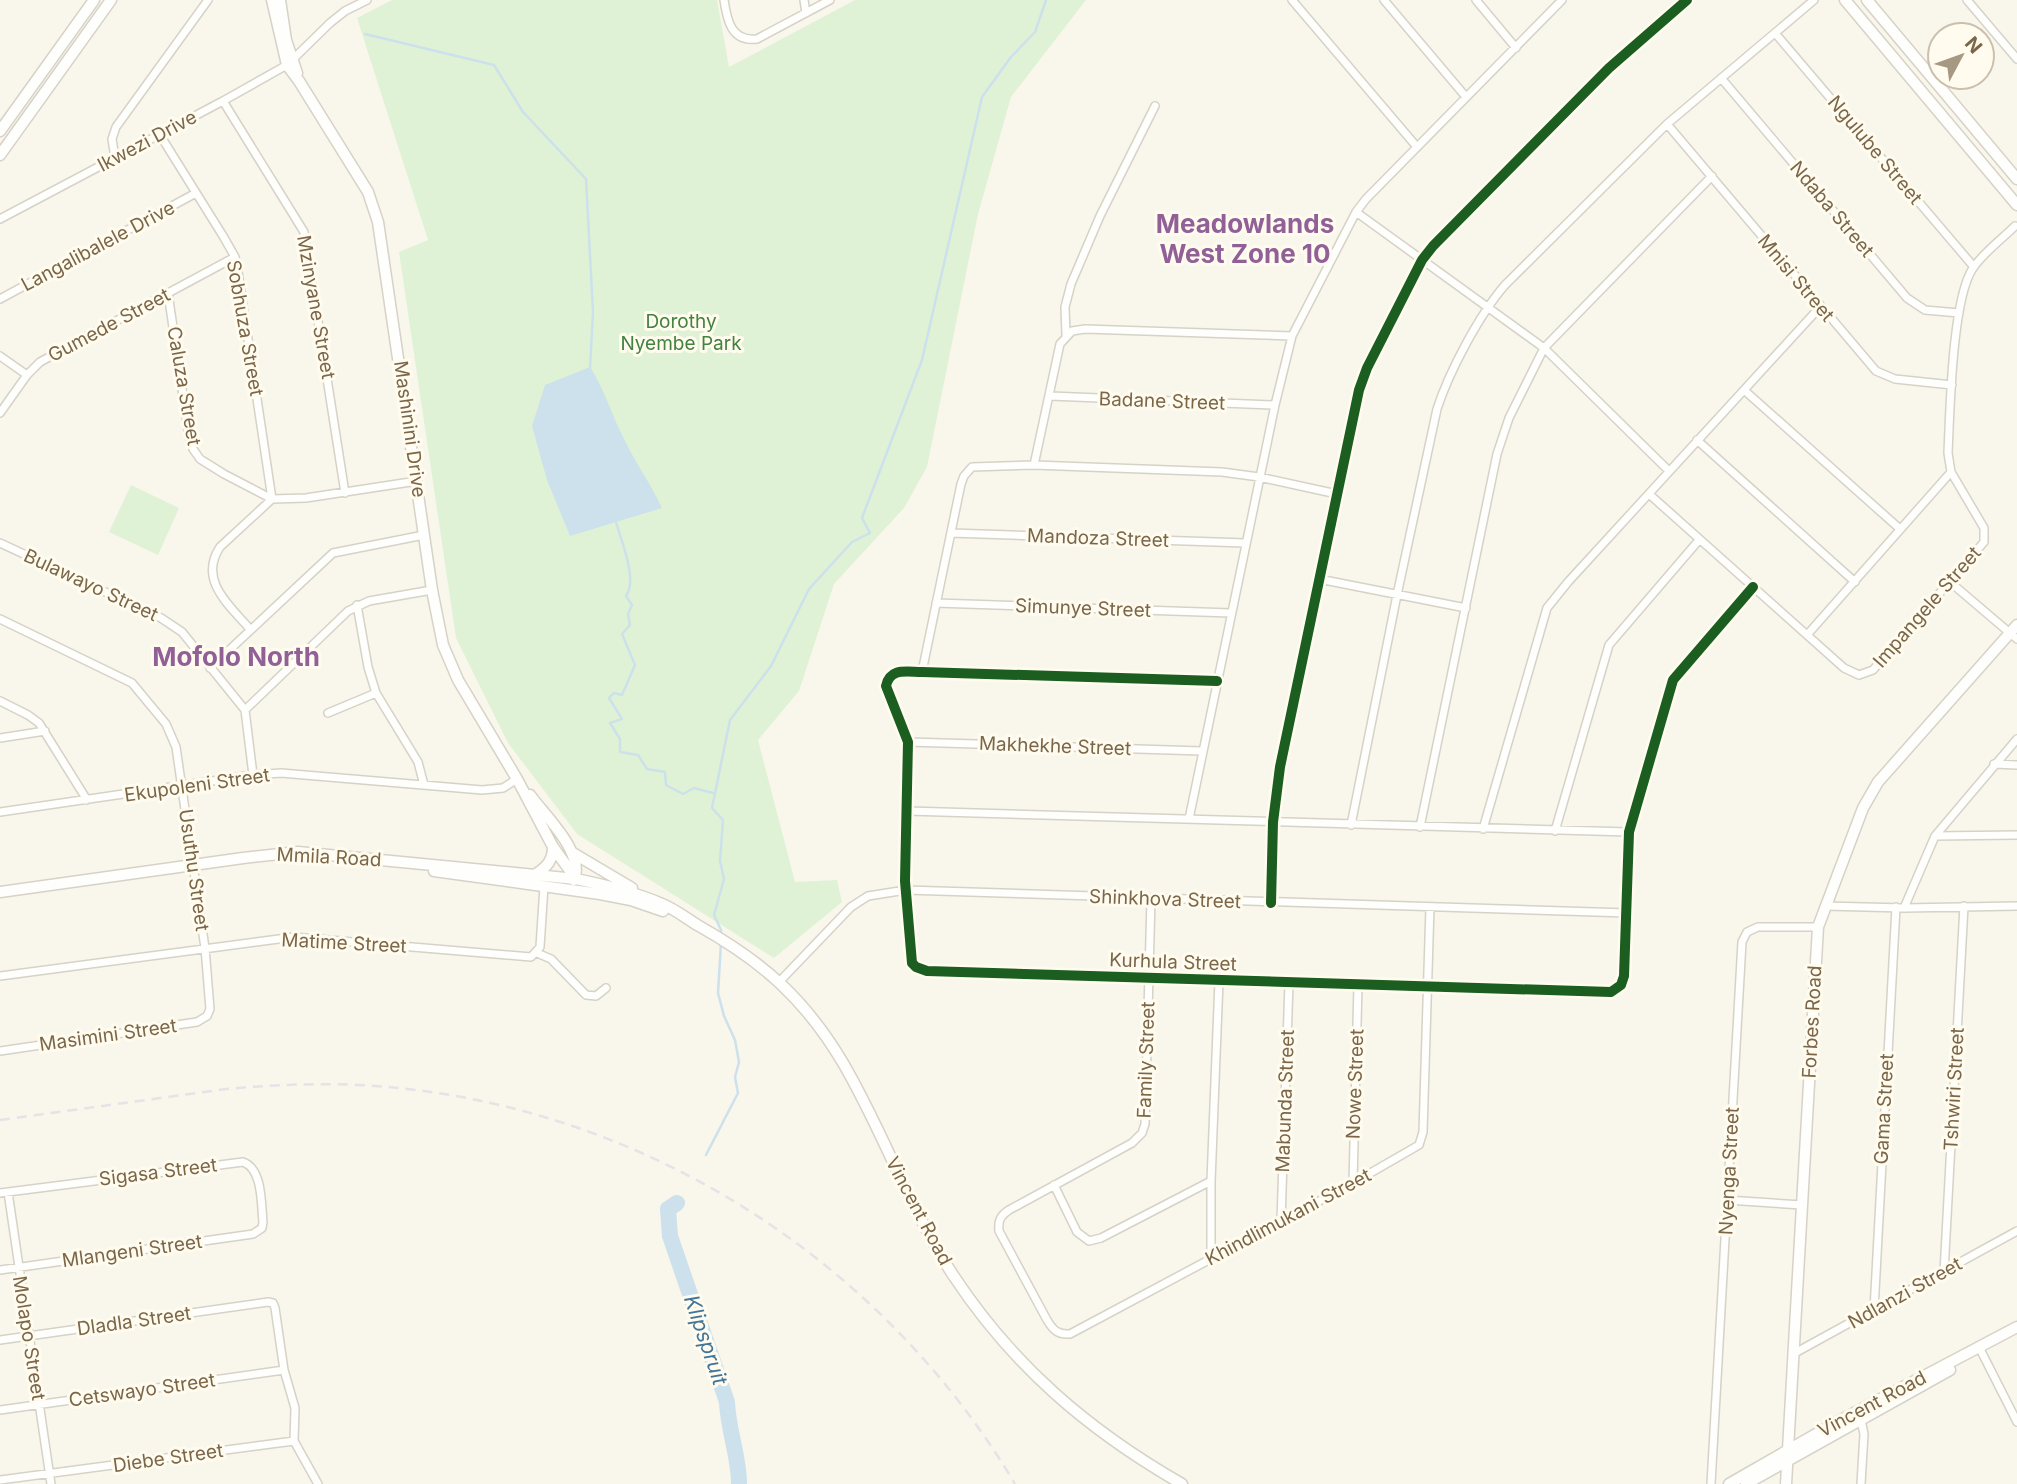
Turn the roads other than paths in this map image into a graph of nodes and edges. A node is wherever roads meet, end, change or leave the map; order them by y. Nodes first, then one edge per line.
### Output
1 (94, 0) edge
2 (111, 0) edge
3 (208, 0) edge
4 (272, 0) edge
5 (280, 0) edge
6 (367, 0) edge
7 (724, 0) edge
8 (804, 0) edge
9 (830, 0) edge
10 (1292, 0) edge
11 (1384, 0) edge
12 (1476, 0) edge
13 (1562, 0) edge
14 (1687, 0) edge
15 (1814, 0) edge
16 (1845, 0) edge
17 (1867, 0) edge
18 (1967, 0) edge
19 (806, 13) junction
20 (1775, 33) junction
21 (1516, 48) junction
22 (2017, 59) edge
23 (290, 62) junction
24 (1721, 78) junction
25 (1466, 97) junction
26 (223, 101) junction
27 (1155, 106) dead end
28 (1667, 124) junction
29 (0, 131) edge
30 (160, 135) junction
31 (1417, 147) junction
32 (0, 155) edge
33 (116, 158) junction
34 (1712, 176) junction
35 (2017, 179) edge
36 (197, 193) junction
37 (2017, 205) edge
38 (1356, 212) junction
39 (0, 219) edge
40 (2015, 226) edge
41 (235, 257) junction
42 (1422, 260) junction
43 (1974, 267) junction
44 (168, 293) junction
45 (0, 299) edge
46 (1487, 307) junction
47 (1820, 307) junction
48 (1959, 313) junction
49 (1066, 335) junction
50 (1292, 336) junction
51 (1544, 348) junction
52 (0, 356) edge
53 (27, 375) junction
54 (1952, 385) junction
55 (1744, 390) junction
56 (1050, 396) junction
57 (1275, 405) junction
58 (0, 414) edge
59 (1697, 440) junction
60 (1034, 466) junction
61 (1669, 471) junction
62 (1951, 472) junction
63 (1259, 477) junction
64 (417, 481) junction
65 (345, 493) junction
66 (1337, 494) junction
67 (1649, 494) junction
68 (272, 499) junction
69 (1900, 529) junction
70 (951, 533) junction
71 (425, 535) junction
72 (1699, 540) junction
73 (0, 543) edge
74 (1245, 543) junction
75 (1319, 579) junction
76 (1854, 582) junction
77 (1950, 582) junction
78 (1753, 587) junction
79 (432, 590) junction
80 (1397, 595) junction
81 (936, 603) junction
82 (357, 605) junction
83 (1466, 608) junction
84 (1231, 612) junction
85 (0, 619) edge
86 (250, 629) junction
87 (2015, 632) edge
88 (1808, 635) junction
89 (210, 668) junction
90 (922, 672) junction
91 (1217, 681) junction
92 (376, 692) junction
93 (0, 701) edge
94 (244, 710) junction
95 (327, 713) dead end
96 (45, 731) junction
97 (0, 738) edge
98 (2017, 739) edge
99 (908, 742) junction
100 (1202, 751) junction
101 (1994, 764) junction
102 (2017, 765) edge
103 (253, 775) junction
104 (517, 779) junction
105 (424, 785) junction
106 (182, 786) junction
107 (87, 800) junction
108 (908, 811) junction
109 (0, 812) edge
110 (1189, 819) junction
111 (1273, 822) junction
112 (1351, 825) junction
113 (1420, 827) junction
114 (1483, 828) junction
115 (1555, 831) junction
116 (1629, 832) junction
117 (2017, 835) edge
118 (1935, 836) junction
119 (553, 847) junction
120 (573, 853) junction
121 (356, 860) junction
122 (194, 867) junction
123 (535, 874) junction
124 (576, 879) junction
125 (544, 886) junction
126 (564, 889) junction
127 (906, 890) junction
128 (0, 892) edge
129 (644, 896) junction
130 (0, 898) edge
131 (1151, 899) junction
132 (631, 900) junction
133 (1271, 903) junction
134 (1824, 906) junction
135 (1964, 906) junction
136 (2017, 906) edge
137 (1430, 908) junction
138 (1900, 908) junction
139 (1627, 913) junction
140 (684, 917) junction
141 (1818, 927) junction
142 (205, 948) junction
143 (537, 953) junction
144 (0, 976) edge
145 (1149, 979) junction
146 (1219, 981) junction
147 (780, 982) junction
148 (1289, 982) junction
149 (1358, 985) junction
150 (1427, 987) junction
151 (606, 988) dead end
152 (210, 1009) joint
153 (0, 1051) edge
154 (1211, 1181) junction
155 (1353, 1183) junction
156 (1054, 1185) junction
157 (4, 1193) edge
158 (1727, 1200) junction
159 (1802, 1205) junction
160 (1281, 1220) junction
161 (999, 1222) joint
162 (262, 1228) joint
163 (2017, 1231) edge
164 (1211, 1258) junction
165 (18, 1267) junction
166 (0, 1270) edge
167 (1944, 1272) junction
168 (1874, 1310) junction
169 (2017, 1329) edge
170 (29, 1336) junction
171 (0, 1340) edge
172 (1980, 1350) junction
173 (1793, 1354) junction
174 (284, 1370) junction
175 (40, 1404) junction
176 (0, 1410) edge
177 (2016, 1417) edge
178 (1861, 1420) junction
179 (294, 1441) junction
180 (1788, 1454) junction
181 (50, 1474) junction
182 (0, 1480) edge
183 (51, 1484) edge
184 (318, 1484) edge
185 (1182, 1484) edge
186 (1711, 1484) edge
187 (1729, 1484) edge
188 (1746, 1484) edge
189 (1786, 1484) edge
190 (1861, 1484) edge

1 - 29 main road
2 - 32 main road
3 - 33 street
4 - 23 main road
5 - 23 main road
6 - 23 street, Ikwezi Drive
7 - 19 street
8 - 19 street
9 - 19 street
10 - 31 street
11 - 25 street
12 - 21 street
13 - 21 street
14 - 42 street
15 - 20 street
16 - 37 main road
17 - 35 main road
18 - 22 street
20 - 24 street
20 - 43 street, Ngulube Street
21 - 25 street
23 - 26 street, Ikwezi Drive
23 - 64 main road, Mashinini Drive
24 - 28 street
24 - 48 street, Ndaba Street
25 - 31 street
26 - 30 street, Ikwezi Drive
26 - 65 street, Mzinyane Street
27 - 49 street
28 - 34 street, Mnisi Street
28 - 46 street
30 - 33 street, Ikwezi Drive
30 - 36 street, Sobhuza Street
31 - 38 street
33 - 39 street, Ikwezi Drive
34 - 47 street, Mnisi Street
34 - 51 street
36 - 41 street, Sobhuza Street
36 - 45 street, Langalibalele Drive
38 - 42 street
38 - 50 street
40 - 43 street
41 - 44 street, Gumede Street
41 - 68 street, Sobhuza Street
42 - 46 street
42 - 66 street
43 - 48 street
44 - 53 street, Gumede Street
44 - 68 street, Caluza Street
46 - 51 street
46 - 80 street
47 - 54 street, Mnisi Street
47 - 55 street
48 - 54 street
49 - 50 street
49 - 56 street
50 - 57 street
51 - 61 street
51 - 83 street
52 - 53 street
53 - 58 street, Gumede Street
54 - 62 street
55 - 59 street
55 - 69 street
56 - 57 street, Badane Street
56 - 60 street
57 - 63 street
59 - 61 street
59 - 76 street
60 - 63 street
60 - 70 street
61 - 67 street
62 - 69 street
62 - 77 street, Impangele Street
63 - 66 street
63 - 74 street
64 - 65 street, Caluza Street
64 - 71 main road, Mashinini Drive
65 - 68 street, Caluza Street
66 - 75 street
67 - 72 street, Impangele Street
67 - 114 street
68 - 86 street
69 - 76 street
70 - 74 street, Mandoza Street
70 - 81 street
71 - 79 main road, Mashinini Drive
71 - 86 street
72 - 78 street, Impangele Street
72 - 115 street
73 - 89 street, Bulawayo Street
74 - 84 street
75 - 80 street
75 - 111 street
76 - 88 street
77 - 87 street
77 - 88 street, Impangele Street
78 - 88 street, Impangele Street
78 - 116 street, Kurhula Street
79 - 82 street
79 - 104 main road, Mashinini Drive
80 - 83 street
80 - 112 street
81 - 84 street, Simunye Street
81 - 90 street
82 - 92 street
82 - 94 street
83 - 113 street
84 - 91 street
85 - 106 street, Usuthu Street
86 - 89 street
87 - 134 main road, Forbes Road
89 - 94 street, Bulawayo Street
90 - 91 street, Kurhula Street
90 - 99 street, Kurhula Street
91 - 100 street
92 - 95 street
92 - 105 street
93 - 96 street
94 - 103 street
96 - 97 street
96 - 107 street
98 - 101 street, Gama Street
99 - 100 street, Makhekhe Street
99 - 108 street, Kurhula Street
100 - 110 street
101 - 102 street
101 - 118 street, Gama Street
103 - 105 street, Ekupoleni Street
103 - 106 street, Ekupoleni Street
104 - 105 street, Ekupoleni Street
104 - 119 main road, Mashinini Drive
104 - 120 main road, Mashinini Drive
106 - 107 street, Ekupoleni Street
106 - 122 street, Usuthu Street
107 - 109 street, Ekupoleni Street
108 - 110 street
108 - 127 street, Kurhula Street
110 - 111 street
111 - 112 street
111 - 133 street
112 - 113 street
113 - 114 street
114 - 115 street
115 - 116 street
116 - 139 street, Kurhula Street
117 - 118 street
118 - 138 street, Gama Street
119 - 123 main road
119 - 124 main road, Mashinini Drive
120 - 124 main road
120 - 129 main road
121 - 122 main road, Mmila Road
121 - 123 main road, Mmila Road
121 - 125 main road, Mmila Road
122 - 128 main road, Mmila Road
122 - 130 main road, Mmila Road
122 - 142 street, Usuthu Street
123 - 124 main road, Mmila Road
124 - 126 main road
124 - 129 main road, Vincent Road
124 - 132 main road
125 - 126 main road, Mmila Road
125 - 143 street
126 - 132 main road, Vincent Road
127 - 131 street, Shinkhova Street
127 - 145 street, Kurhula Street
127 - 147 street, Shinkhova Street
129 - 140 main road, Vincent Road
131 - 133 street, Shinkhova Street
131 - 145 street, Family Street
132 - 140 main road, Vincent Road
133 - 137 street, Shinkhova Street
134 - 138 street
134 - 141 main road, Forbes Road
135 - 136 street
135 - 138 street
135 - 167 street, Tshwiri Street
137 - 139 street, Shinkhova Street
137 - 150 street, Khindlimukani Street
138 - 168 street, Gama Street
139 - 150 street, Kurhula Street
140 - 147 main road, Vincent Road
141 - 158 street, Nyenga Street
141 - 159 main road, Forbes Road
142 - 143 street, Matime Street
142 - 144 street, Matime Street
142 - 152 street, Usuthu Street
143 - 151 street
145 - 146 street, Kurhula Street
145 - 156 street, Family Street
146 - 148 street, Kurhula Street
146 - 154 street
147 - 185 main road, Vincent Road
148 - 149 street, Kurhula Street
148 - 160 street, Mabunda Street
149 - 150 street, Kurhula Street
149 - 155 street, Nowe Street
150 - 155 street, Khindlimukani Street
152 - 153 street, Masimini Street
154 - 156 street
154 - 164 street
155 - 160 street, Khindlimukani Street
156 - 161 street, Family Street
157 - 162 street, Sigasa Street
157 - 165 street, Molapo Street
158 - 159 street
158 - 186 street, Nyenga Street
159 - 173 main road, Forbes Road
160 - 164 street, Khindlimukani Street
161 - 164 street, Khindlimukani Street
162 - 165 street, Mlangeni Street
163 - 167 street, Ndlanzi Street
165 - 166 street, Mlangeni Street
165 - 170 street, Molapo Street
167 - 168 street, Ndlanzi Street
168 - 173 street, Ndlanzi Street
169 - 172 main road, Vincent Road
170 - 171 street, Dladla Street
170 - 174 street, Dladla Street
170 - 175 street, Molapo Street
172 - 177 street
172 - 178 main road, Vincent Road
172 - 180 main road, Vincent Road
173 - 180 main road, Forbes Road
174 - 175 street, Cetswayo Street
174 - 179 street
175 - 176 street, Cetswayo Street
175 - 181 street, Molapo Street
178 - 180 main road, Vincent Road
178 - 190 street
179 - 181 street, Diebe Street
179 - 184 street
180 - 187 main road, Vincent Road
180 - 188 main road, Vincent Road
180 - 189 main road, Forbes Road
181 - 182 street, Diebe Street
181 - 183 street, Molapo Street

